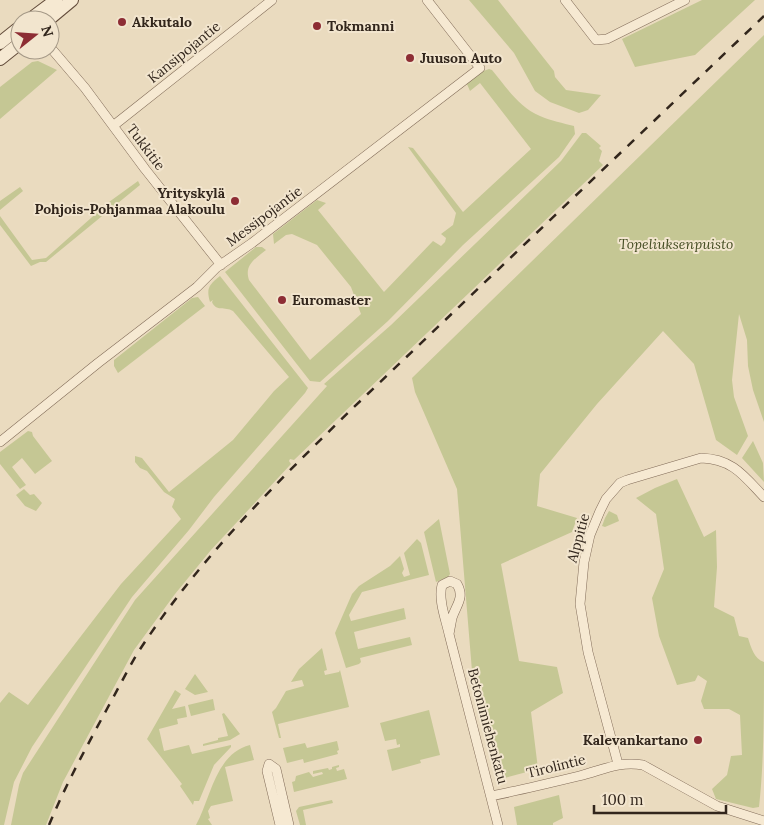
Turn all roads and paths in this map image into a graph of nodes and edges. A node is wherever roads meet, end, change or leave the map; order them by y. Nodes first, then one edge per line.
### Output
1 (56, 0) edge
2 (72, 0) edge
3 (272, 0) edge
4 (427, 0) edge
5 (565, 0) edge
6 (685, 0) edge
7 (42, 10) edge
8 (60, 10) edge
9 (10, 35) edge
10 (0, 43) edge
11 (10, 51) edge
12 (0, 59) edge
13 (60, 59) edge
14 (113, 126) junction
15 (221, 265) junction
16 (0, 442) edge
17 (764, 497) edge
18 (450, 634) junction
19 (618, 764) junction
20 (491, 796) junction
21 (764, 822) edge
22 (280, 825) edge
23 (289, 825) edge
24 (498, 825) edge

1 - 7 main road
2 - 8 main road
3 - 14 street, Kansipojantie
4 - 15 street, Messipojantie
5 - 6 street
9 - 10 main road
11 - 12 main road
13 - 14 street, Tukkitie
14 - 15 street, Tukkitie
15 - 16 street, Messipojantie
17 - 19 street, Alppitie
18 - 18 street, Betonimiehenkatu
18 - 20 street, Betonimiehenkatu
19 - 20 street, Tirolintie
19 - 21 street, Tirolintie
20 - 24 street, Betonimiehenkatu
22 - 23 street

